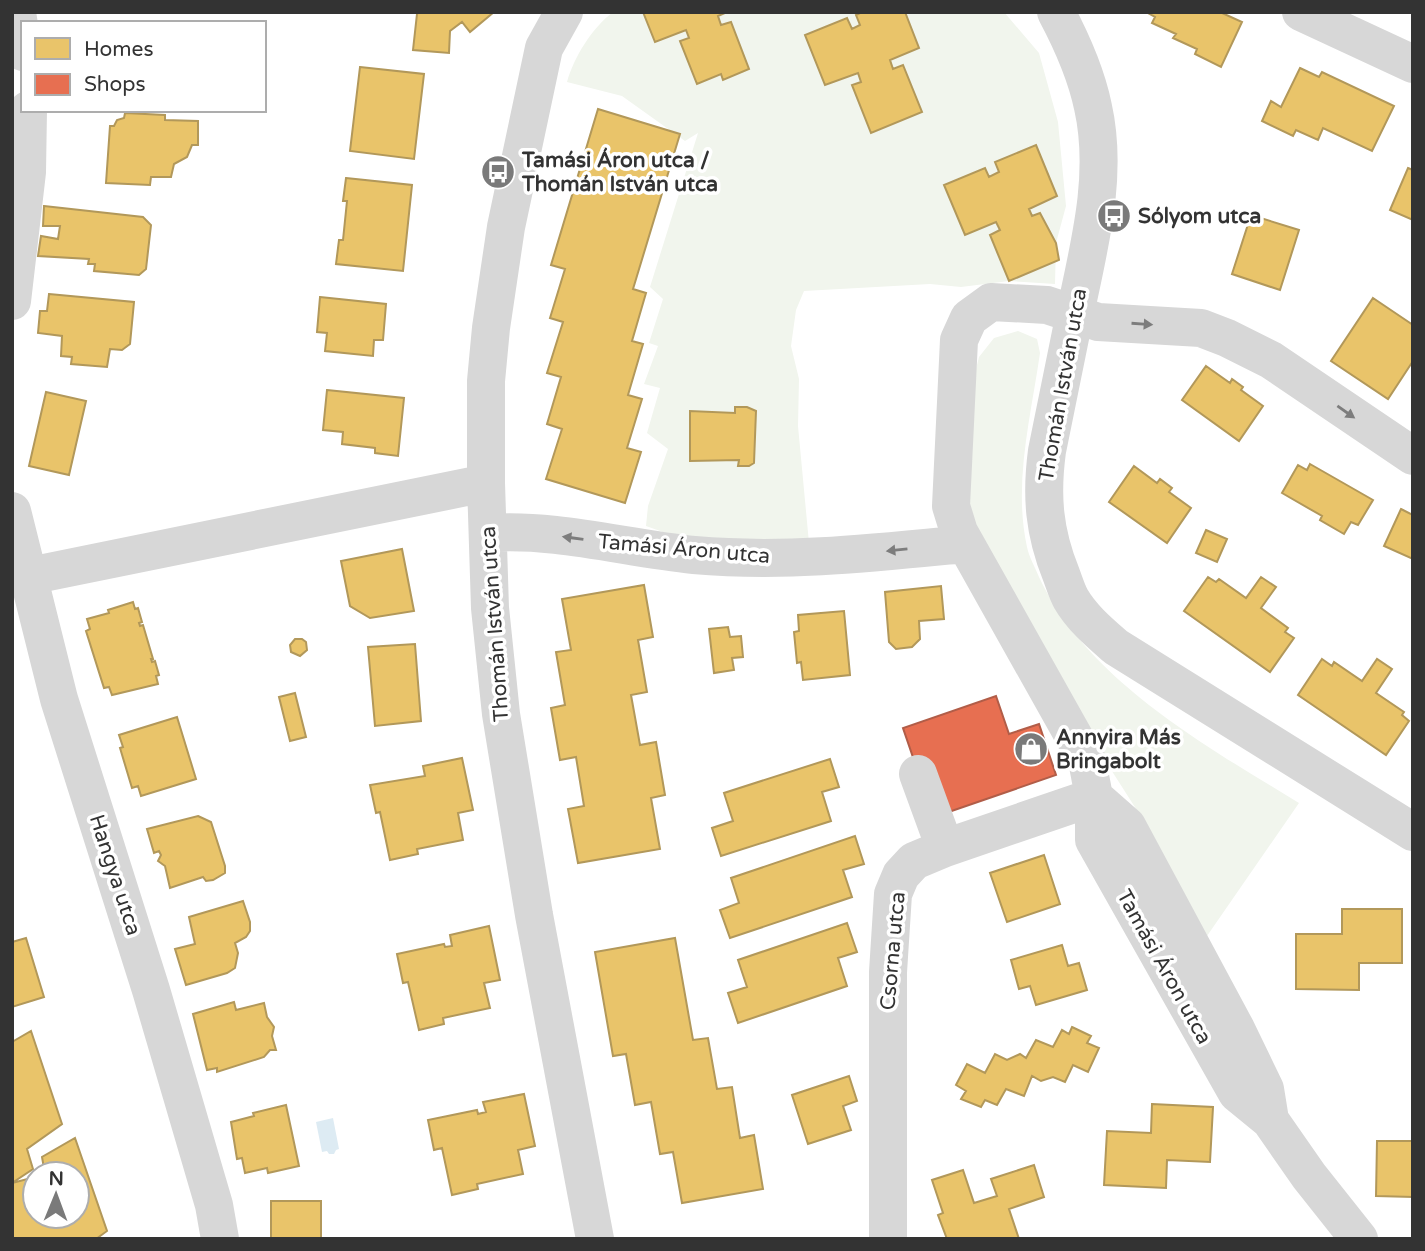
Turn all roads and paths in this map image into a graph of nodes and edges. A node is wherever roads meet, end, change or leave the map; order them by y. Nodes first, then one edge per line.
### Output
1 (17, 12) edge
2 (564, 12) edge
3 (1056, 12) edge
4 (1301, 12) edge
5 (21, 39) edge
6 (1413, 64) edge
7 (28, 112) edge
8 (20, 176) edge
9 (12, 301) edge
10 (1075, 314) junction
11 (1413, 456) edge
12 (486, 483) junction
13 (12, 511) edge
14 (488, 533) junction
15 (965, 544) junction
16 (29, 576) junction
17 (918, 774) dead end
18 (1094, 797) junction
19 (1413, 832) edge
20 (945, 848) junction
21 (220, 1239) edge
22 (595, 1239) edge
23 (888, 1239) edge
24 (1359, 1239) edge

1 - 5 street
2 - 12 street, Thomán István utca
3 - 10 street, Thomán István utca
4 - 6 street
7 - 8 street
8 - 9 street
10 -> 11 street
10 - 15 street
10 - 19 street, Thomán István utca
12 - 14 street, Thomán István utca
12 - 16 street
13 - 16 street, Hangya utca
15 -> 14 street, Tamási Áron utca
14 - 22 street, Thomán István utca
15 - 18 street
16 - 21 street, Hangya utca
17 - 20 street
18 - 20 street, Csorna utca
18 - 24 street, Tamási Áron utca
20 - 23 street, Csorna utca

